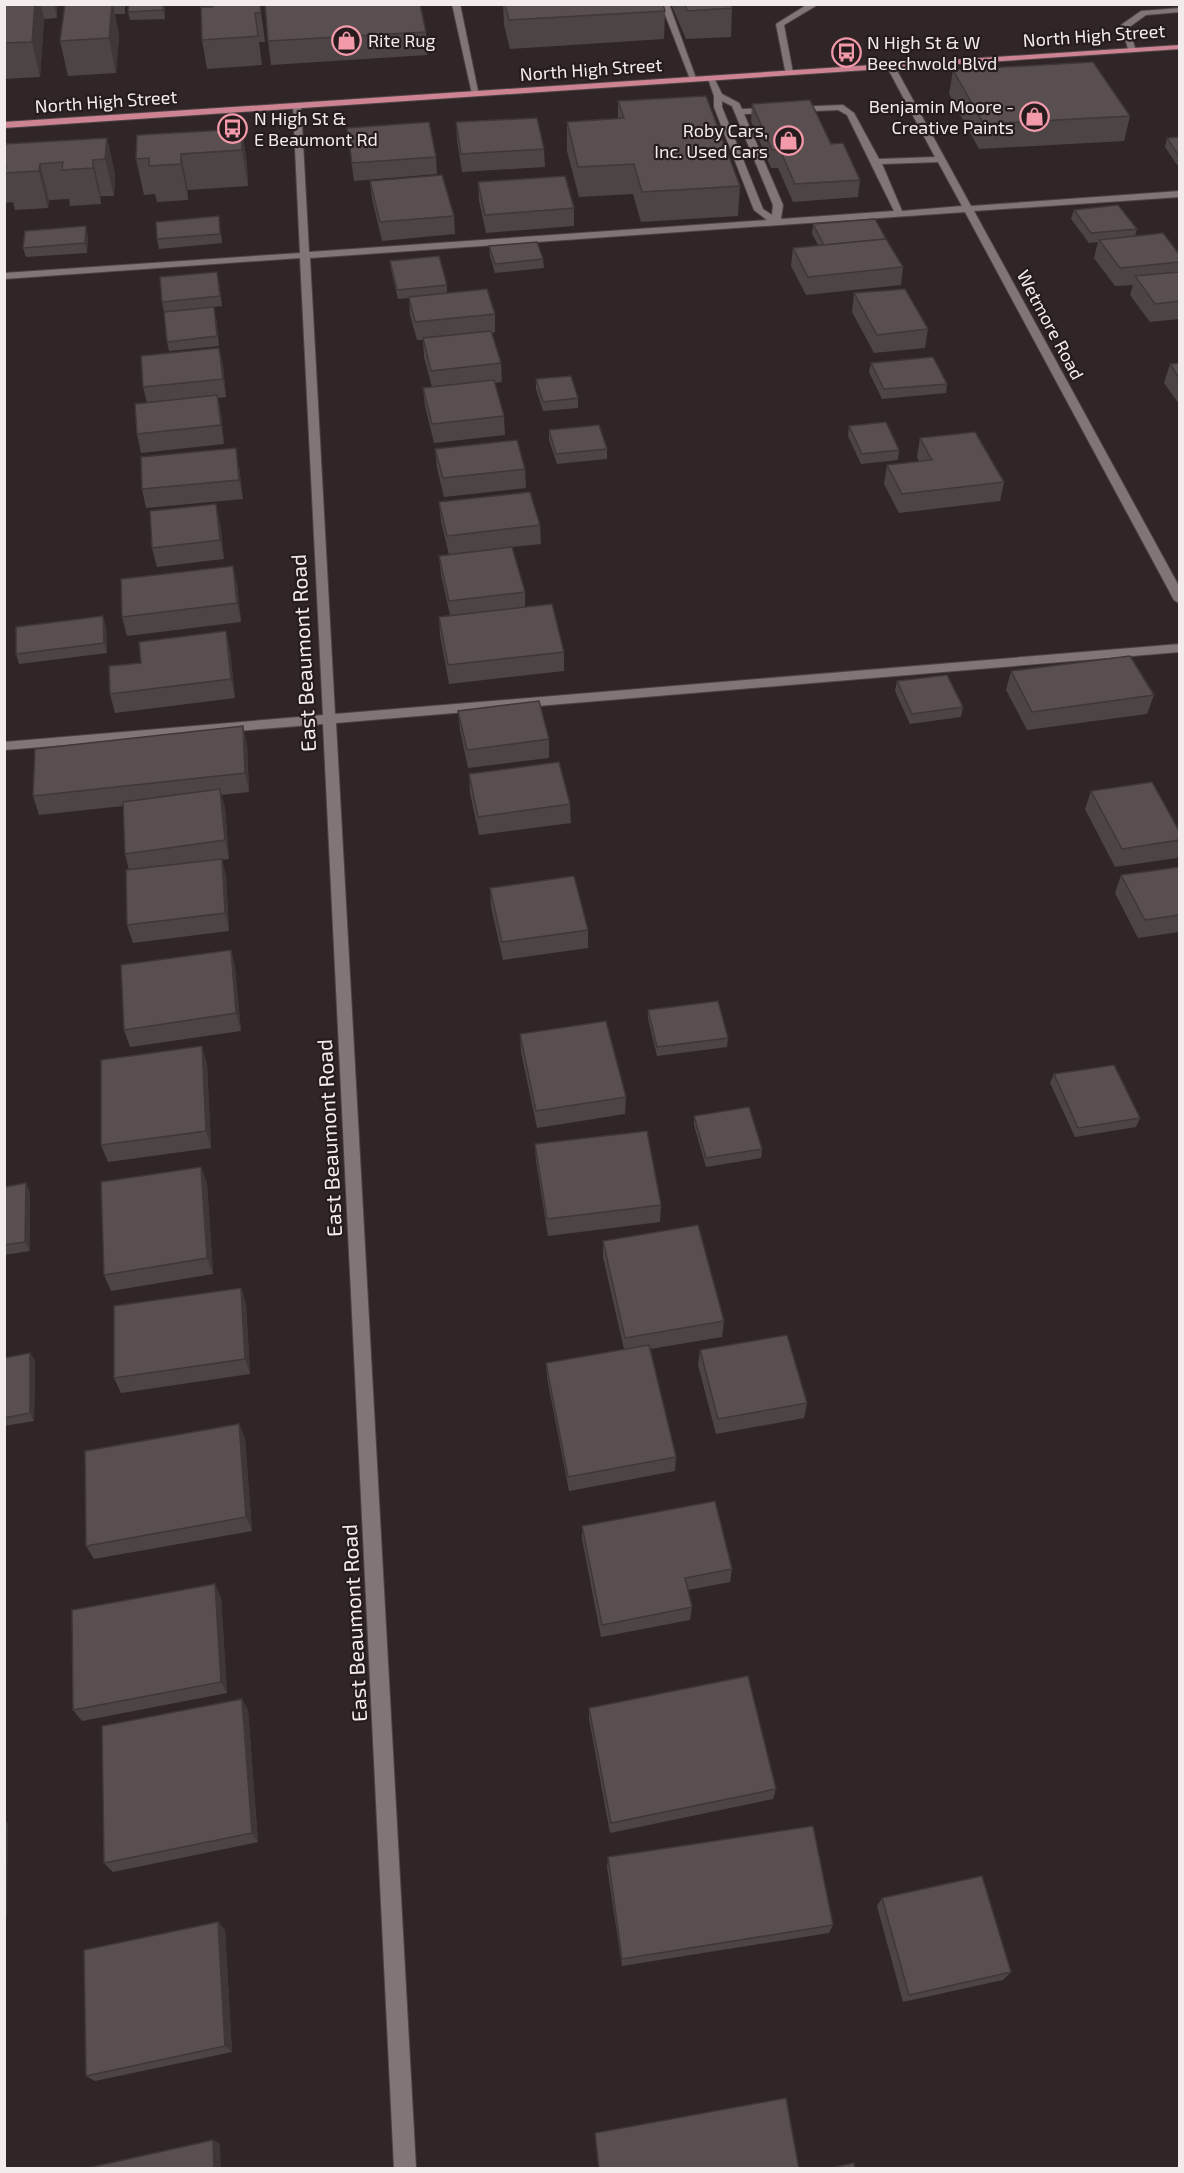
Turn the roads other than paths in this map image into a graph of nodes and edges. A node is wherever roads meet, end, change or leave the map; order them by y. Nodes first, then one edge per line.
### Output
1 (456, 4) edge
2 (665, 4) edge
3 (815, 4) edge
4 (1179, 10) edge
5 (1179, 47) edge
6 (1132, 50) junction
7 (891, 66) junction
8 (789, 73) junction
9 (710, 78) junction
10 (694, 80) junction
11 (476, 94) junction
12 (718, 96) junction
13 (297, 105) junction
14 (739, 112) junction
15 (4, 125) edge
16 (941, 159) junction
17 (876, 162) junction
18 (1179, 194) edge
19 (968, 209) junction
20 (899, 213) junction
21 (776, 222) junction
22 (304, 255) junction
23 (4, 276) edge
24 (1179, 600) edge
25 (1179, 648) edge
26 (329, 719) junction
27 (4, 746) edge
28 (405, 2169) edge

1 - 11 street
2 - 10 street
3 - 8 street
4 - 6 street
5 - 6 main road, North High Street
6 - 7 main road, North High Street
7 - 8 main road, North High Street
7 - 16 street, Wetmore Road
8 - 9 main road, North High Street
9 - 10 main road, North High Street
9 - 12 street
10 - 11 main road, North High Street
11 - 13 main road, North High Street
12 - 14 street
12 - 21 street
13 - 15 main road, North High Street
13 - 22 street, East Beaumont Road
14 - 17 street
14 - 21 street
16 - 17 street
16 - 19 street, Wetmore Road
17 - 20 street
18 - 19 street
19 - 20 street
19 - 24 street, Wetmore Road
20 - 21 street
21 - 22 street
22 - 23 street
22 - 26 street, East Beaumont Road
25 - 26 street
26 - 27 street
26 - 28 street, East Beaumont Road

